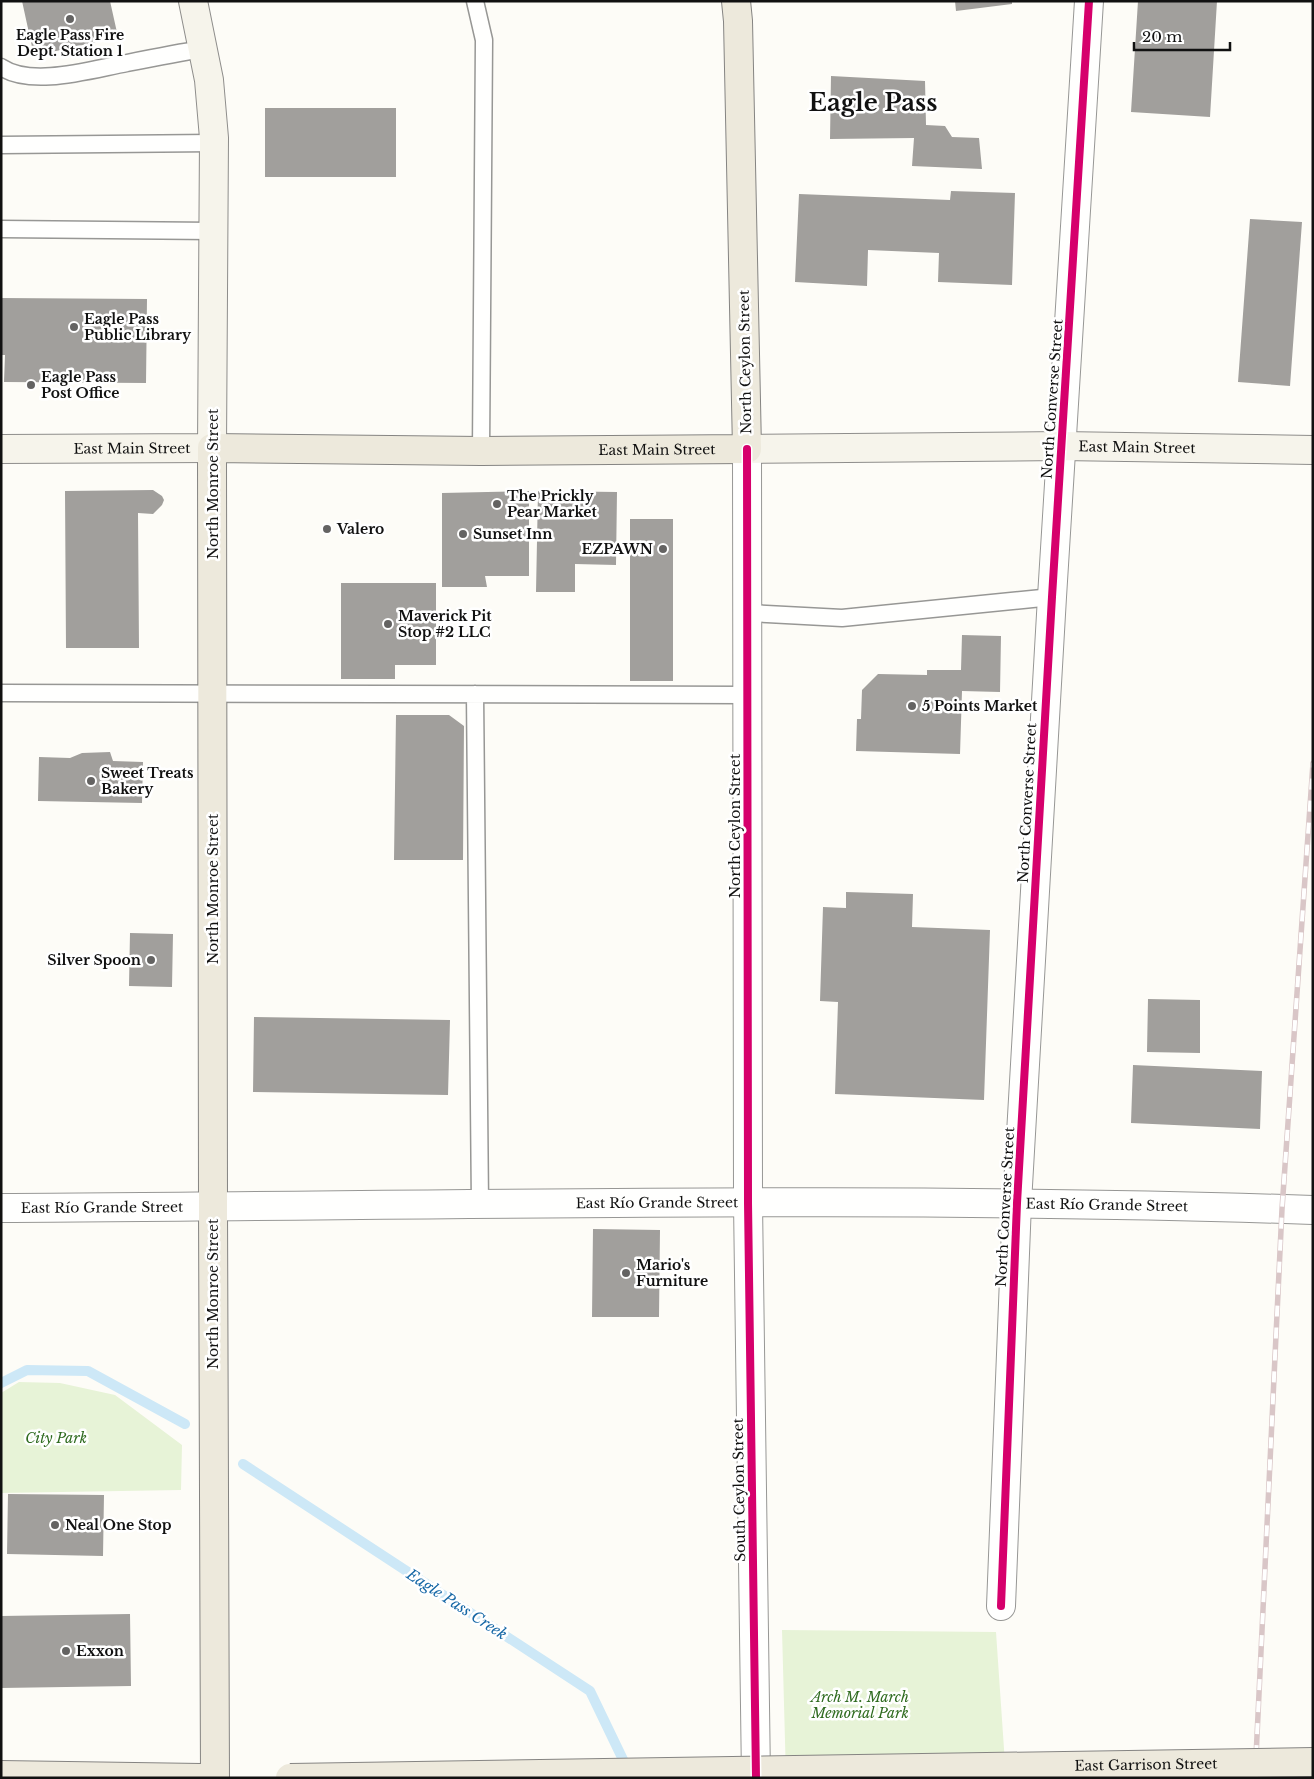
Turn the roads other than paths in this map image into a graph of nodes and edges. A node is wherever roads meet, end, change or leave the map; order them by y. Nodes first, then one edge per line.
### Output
1 (193, 1) edge
2 (475, 1) edge
3 (736, 1) edge
4 (1089, 1) edge
5 (203, 49) junction
6 (1, 67) edge
7 (214, 143) junction
8 (1, 145) edge
9 (1, 229) edge
10 (214, 232) junction
11 (1061, 446) junction
12 (212, 448) junction
13 (747, 448) junction
14 (1, 449) edge
15 (1313, 450) edge
16 (481, 451) junction
17 (1052, 597) junction
18 (748, 613) junction
19 (1, 693) edge
20 (213, 694) junction
21 (475, 694) junction
22 (747, 695) junction
23 (748, 1203) junction
24 (1016, 1203) junction
25 (480, 1205) junction
26 (213, 1207) junction
27 (1, 1208) edge
28 (1313, 1210) edge
29 (1000, 1606) dead end
30 (1313, 1762) edge
31 (1, 1775) edge
32 (201, 1778) edge
33 (216, 1778) edge
34 (290, 1778) edge
35 (756, 1778) edge

1 - 5 main road, North Monroe Street
2 - 16 lane
3 - 13 main road, North Ceylon Street
4 - 11 street, North Converse Street
5 - 6 lane
5 - 7 main road, North Monroe Street
7 - 8 lane
7 - 10 main road, North Monroe Street
9 - 10 lane
10 - 12 main road, North Monroe Street
11 - 13 main road, East Main Street
11 - 15 main road, East Main Street
11 - 17 street, North Converse Street
12 - 14 main road, East Main Street
12 - 16 main road, East Main Street
12 - 20 main road, North Monroe Street
13 - 16 main road, East Main Street
13 - 18 street, North Ceylon Street
17 - 18 lane
17 - 24 street, North Converse Street
18 - 22 street, North Ceylon Street
19 - 20 lane
20 - 21 lane
20 - 26 main road, North Monroe Street
21 - 22 lane
21 - 25 lane
22 - 23 street, North Ceylon Street
23 - 24 street, East Río Grande Street
23 - 25 street, East Río Grande Street
23 - 35 street, South Ceylon Street
24 - 28 street, East Río Grande Street
24 - 29 street, North Converse Street
25 - 26 street, East Río Grande Street
26 - 27 street, East Río Grande Street
26 - 33 main road, North Monroe Street
30 - 34 main road, East Garrison Street, bridge
31 - 32 main road

